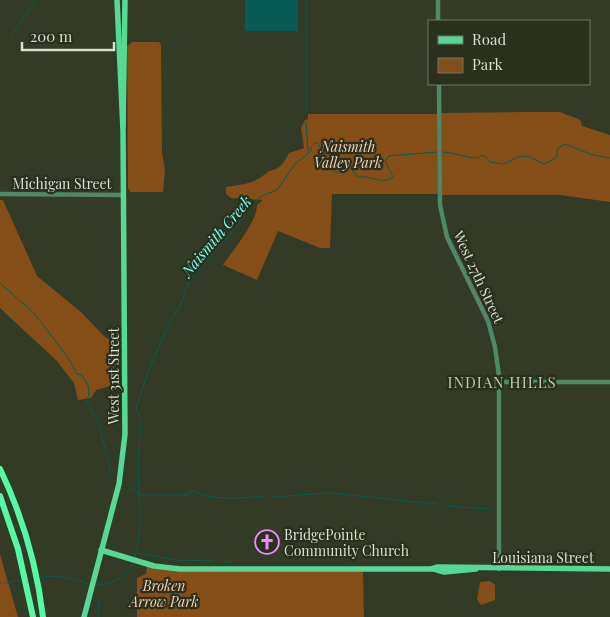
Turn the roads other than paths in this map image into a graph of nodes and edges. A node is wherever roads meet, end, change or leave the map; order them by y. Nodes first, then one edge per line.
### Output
1 (117, 0) edge
2 (125, 0) edge
3 (438, 0) edge
4 (438, 20) edge
5 (439, 85) edge
6 (122, 130) junction
7 (0, 194) edge
8 (123, 195) junction
9 (499, 382) junction
10 (610, 382) edge
11 (0, 470) edge
12 (0, 496) edge
13 (101, 550) junction
14 (500, 569) junction
15 (610, 569) edge
16 (33, 617) edge
17 (43, 617) edge
18 (84, 617) edge

1 - 6 main road, West 31st Street
2 - 6 main road, West 31st Street
3 - 4 street
5 - 9 street, West 27th Street
6 - 8 main road, West 31st Street
7 - 8 street, Michigan Street
8 - 13 main road, West 31st Street
9 - 10 street
9 - 14 street, West 27th Street
11 - 17 highway
12 - 16 highway
13 - 14 main road, Louisiana Street
13 - 18 main road, West 31st Street
14 - 15 main road, Louisiana Street

